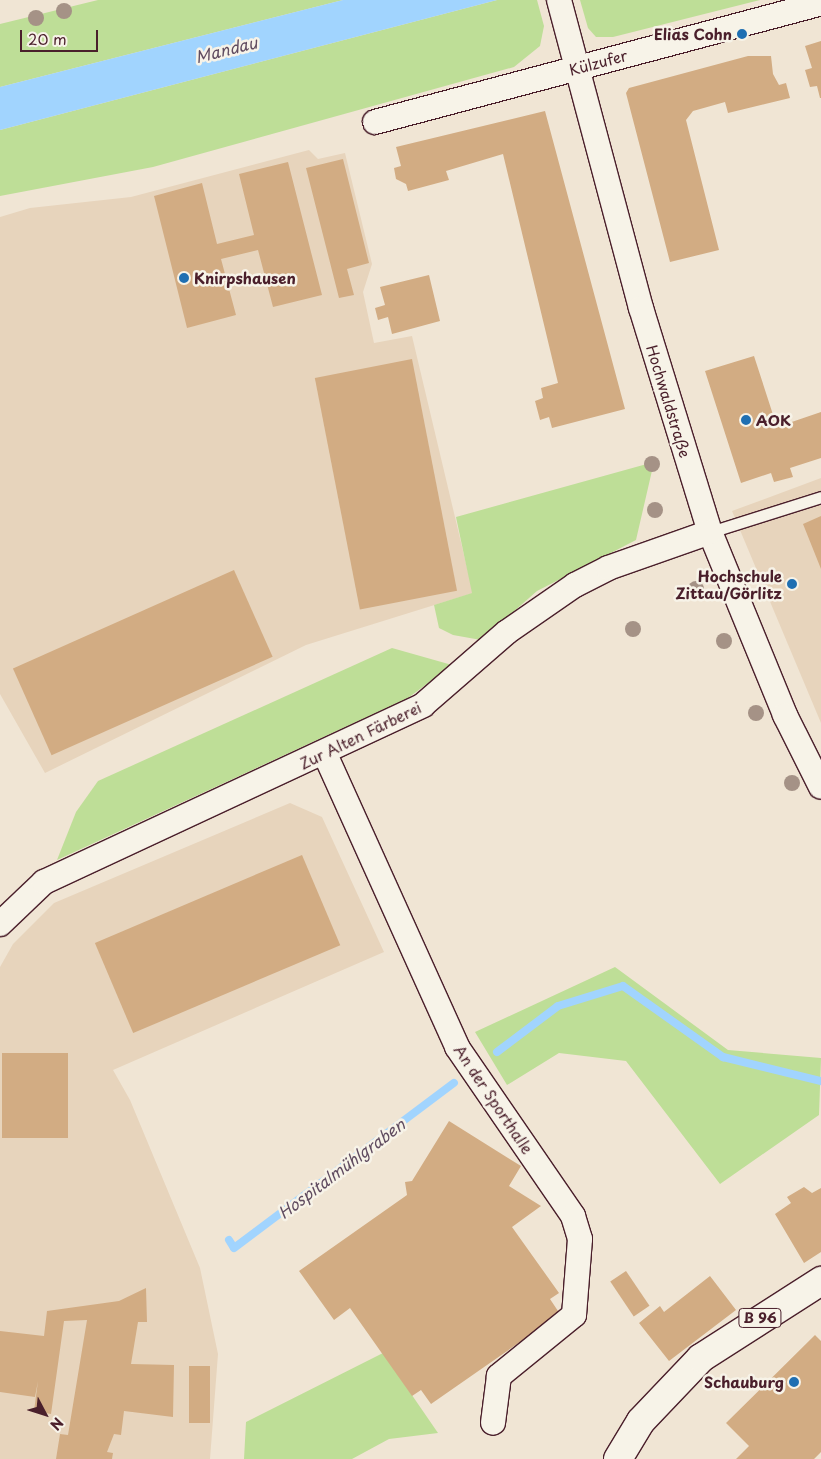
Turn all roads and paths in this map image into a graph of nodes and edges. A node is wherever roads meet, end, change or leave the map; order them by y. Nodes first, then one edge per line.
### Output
1 (821, 3) edge
2 (562, 11) edge
3 (576, 67) junction
4 (375, 122) dead end
5 (821, 496) edge
6 (710, 532) junction
7 (324, 754) junction
8 (821, 787) edge
9 (0, 924) edge
10 (821, 1281) edge
11 (493, 1423) dead end
12 (618, 1459) edge

1 - 3 street, Külzufer
2 - 3 street, Hochwaldstraße
3 - 4 street, Külzufer
3 - 6 street, Hochwaldstraße
5 - 6 lane
6 - 7 street, Zur Alten Färberei
6 - 8 street, Hochwaldstraße
7 - 9 street, Zur Alten Färberei
7 - 11 street, An der Sporthalle
10 - 12 main road, B 96

